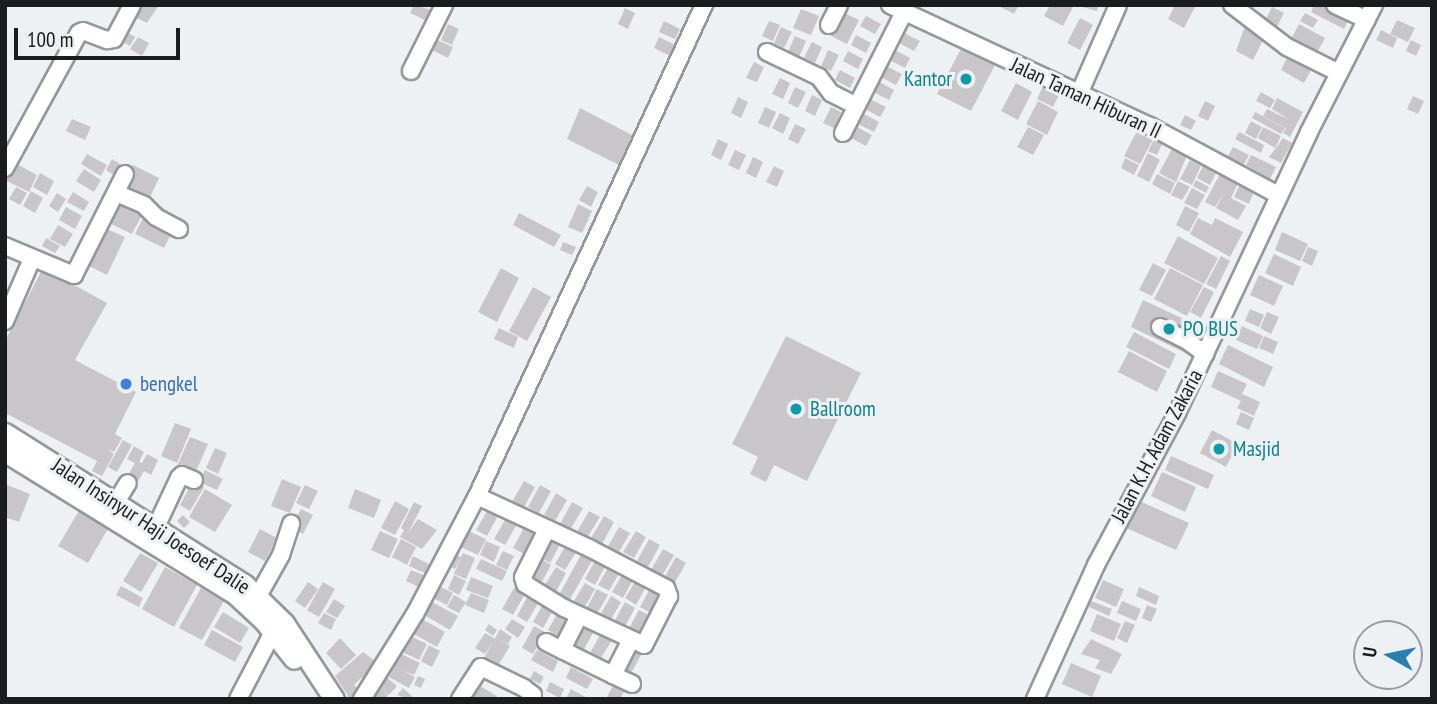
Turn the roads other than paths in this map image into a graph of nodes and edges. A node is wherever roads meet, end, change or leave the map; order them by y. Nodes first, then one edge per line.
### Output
1 (132, 5) edge
2 (444, 5) edge
3 (704, 5) edge
4 (839, 5) edge
5 (1118, 5) edge
6 (1231, 5) edge
7 (1335, 5) edge
8 (897, 9) edge
9 (1370, 12) edge
10 (829, 25) dead end
11 (767, 52) dead end
12 (411, 71) dead end
13 (1339, 73) junction
14 (1079, 94) junction
15 (856, 106) junction
16 (843, 133) dead end
17 (5, 168) edge
18 (125, 174) dead end
19 (116, 193) junction
20 (1278, 195) junction
21 (179, 229) dead end
22 (5, 246) edge
23 (32, 259) junction
24 (5, 321) edge
25 (1160, 327) dead end
26 (1205, 354) junction
27 (5, 433) edge
28 (5, 452) edge
29 (194, 480) dead end
30 (128, 483) dead end
31 (477, 496) junction
32 (116, 502) junction
33 (291, 524) dead end
34 (156, 527) junction
35 (547, 529) junction
36 (258, 596) junction
37 (579, 615) junction
38 (273, 632) junction
39 (630, 641) junction
40 (546, 642) dead end
41 (562, 650) junction
42 (614, 675) junction
43 (632, 684) dead end
44 (238, 699) edge
45 (319, 699) edge
46 (334, 699) edge
47 (362, 699) edge
48 (460, 699) edge
49 (533, 699) edge
50 (1035, 699) edge

1 - 17 street
2 - 12 street
3 - 31 street
4 - 10 street
5 - 14 street
6 - 13 street
7 - 9 street
8 - 14 street, Jalan Taman Hiburan II
8 - 15 street
9 - 13 street, Jalan K.H. Adam Zakaria
11 - 15 street
13 - 20 street, Jalan K.H. Adam Zakaria
14 - 20 street, Jalan Taman Hiburan II
15 - 16 street
18 - 19 street
19 - 21 street
19 - 23 street
20 - 26 street, Jalan K.H. Adam Zakaria
22 - 23 street
23 - 24 street
25 - 26 street
26 - 50 street, Jalan K.H. Adam Zakaria
27 - 32 main road, Jalan Insinyur Haji Joesoef Dalie
28 - 38 main road, Jalan Insinyur Haji Joesoef Dalie
29 - 34 street
30 - 32 street
31 - 35 street
31 - 47 street
32 - 34 main road, Jalan Insinyur Haji Joesoef Dalie
33 - 36 street
34 - 36 main road, Jalan Insinyur Haji Joesoef Dalie
35 - 37 street
35 - 39 street
36 - 46 main road, Jalan Insinyur Haji Joesoef Dalie
37 - 39 street
37 - 41 street
38 - 44 street
38 - 45 main road, Jalan Insinyur Haji Joesoef Dalie
39 - 42 street
40 - 41 street
41 - 42 street
42 - 43 street
48 - 49 street

